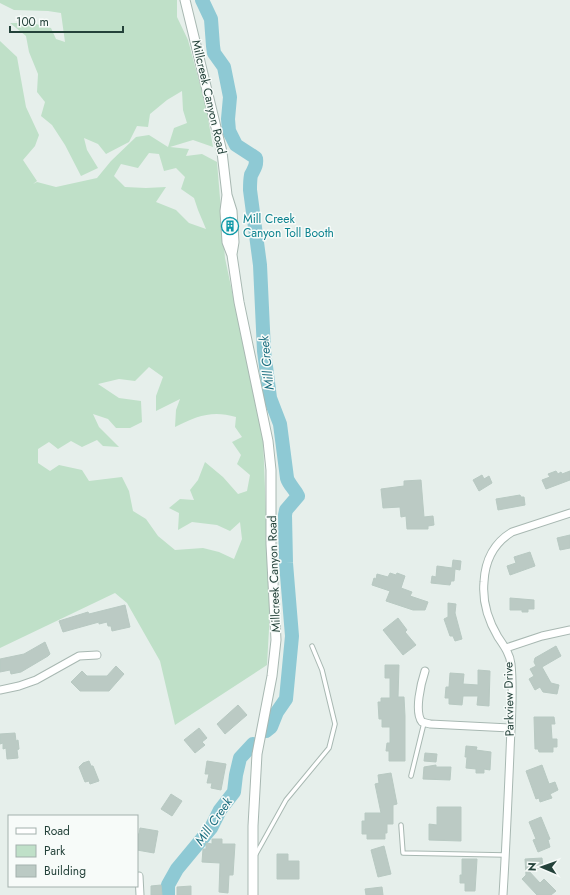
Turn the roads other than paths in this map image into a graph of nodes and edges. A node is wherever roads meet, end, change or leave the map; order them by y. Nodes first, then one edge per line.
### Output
1 (185, 0) edge
2 (570, 513) edge
3 (570, 630) edge
4 (312, 646) dead end
5 (506, 648) junction
6 (96, 655) dead end
7 (425, 671) dead end
8 (0, 690) edge
9 (424, 723) junction
10 (511, 728) junction
11 (411, 776) dead end
12 (401, 825) dead end
13 (505, 855) junction
14 (252, 860) junction
15 (139, 876) dead end
16 (140, 895) edge
17 (253, 895) edge
18 (503, 895) edge

1 - 14 street, Millcreek Canyon Road
2 - 5 street, Parkview Drive
3 - 5 street
4 - 14 lane
5 - 10 street, Parkview Drive
6 - 8 street
7 - 9 street
9 - 10 street
9 - 11 lane
10 - 13 street, Parkview Drive
12 - 13 lane
13 - 18 street, Parkview Drive
14 - 17 street, Millcreek Canyon Road
15 - 16 street

